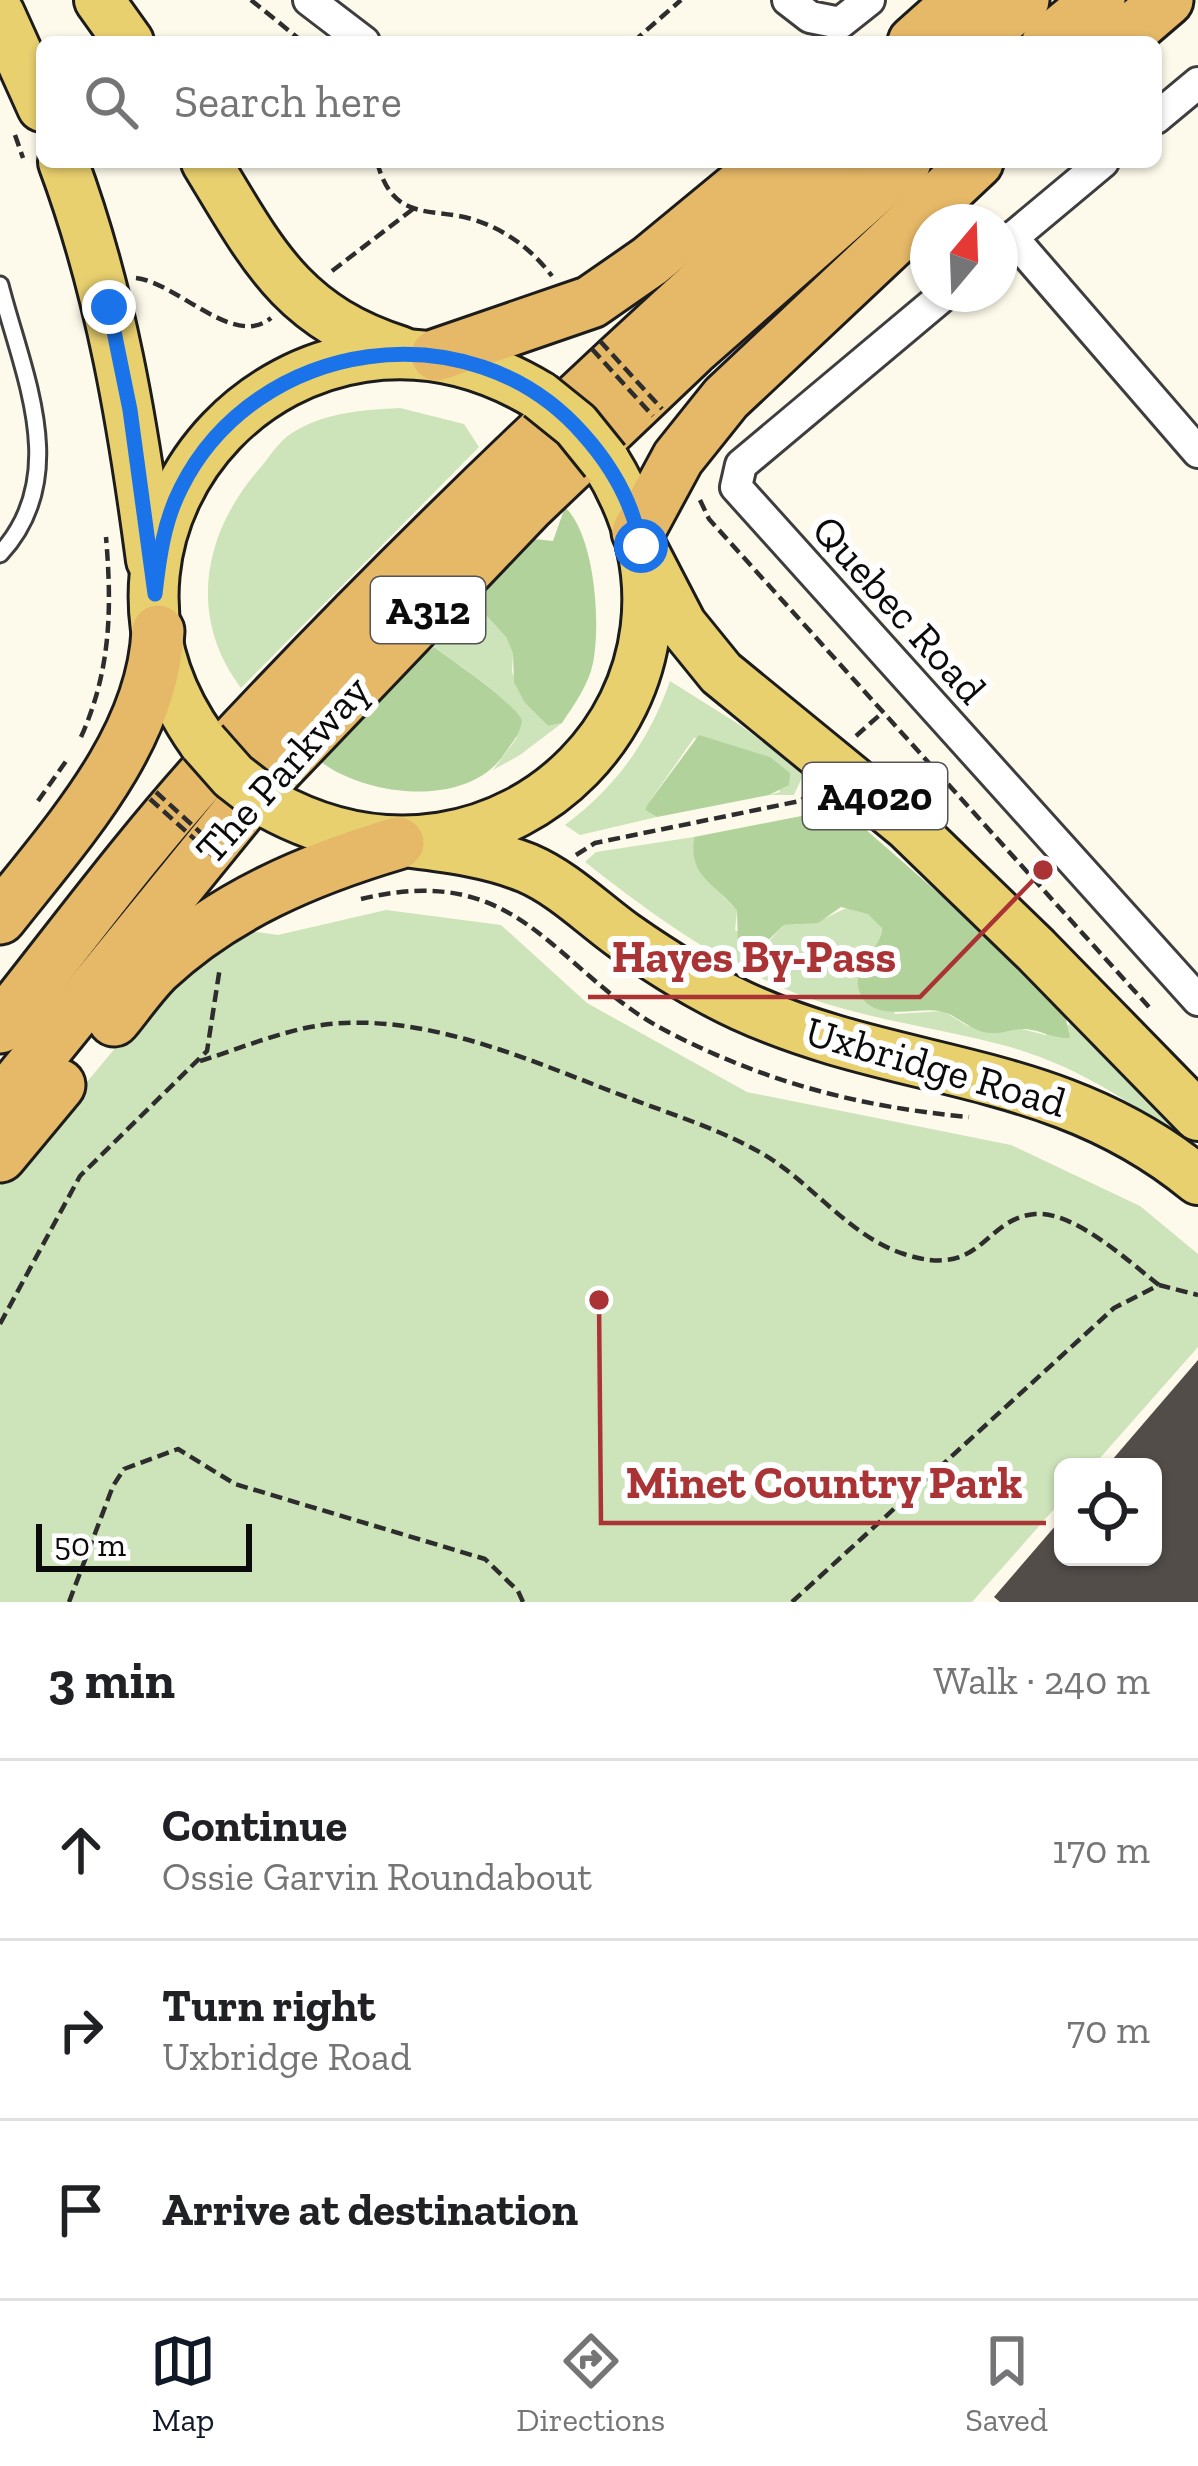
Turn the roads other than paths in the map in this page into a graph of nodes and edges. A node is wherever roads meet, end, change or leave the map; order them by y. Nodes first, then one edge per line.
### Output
1 (99, 0) edge
2 (309, 0) edge
3 (788, 0) edge
4 (868, 0) edge
5 (961, 0) edge
6 (1023, 0) edge
7 (1099, 0) edge
8 (1167, 0) edge
9 (0, 14) edge
10 (125, 36) edge
11 (356, 36) edge
12 (921, 36) edge
13 (982, 36) edge
14 (1055, 36) edge
15 (1125, 36) edge
16 (1198, 83) edge
17 (36, 94) edge
18 (1162, 113) edge
19 (65, 168) edge
20 (210, 168) edge
21 (763, 168) edge
22 (831, 168) edge
23 (898, 168) edge
24 (971, 168) edge
25 (1096, 168) edge
26 (1018, 232) edge
27 (1018, 255) edge
28 (0, 285) edge
29 (924, 312) edge
30 (420, 354) junction
31 (1198, 452) edge
32 (640, 539) junction
33 (0, 554) edge
34 (156, 613) junction
35 (405, 843) junction
36 (0, 918) edge
37 (1198, 1000) edge
38 (0, 1028) edge
39 (0, 1105) edge
40 (1198, 1116) edge
41 (0, 1156) edge
42 (1198, 1180) edge

1 - 10 main road
2 - 11 street
3 - 4 street
5 - 12 highway
6 - 13 highway
7 - 14 highway
8 - 15 highway
9 - 17 main road
16 - 18 street
19 - 34 main road
20 - 30 main road
21 - 30 highway
22 - 38 highway, The Parkway / A312
23 - 39 highway, The Parkway / A312
24 - 32 highway
25 - 26 street
27 - 31 street
28 - 33 lane
29 - 37 street, Quebec Road
30 - 32 main road, bridge
30 - 34 main road
32 - 35 main road
32 - 40 main road, A4020
34 - 35 main road, Uxbridge Road, bridge
34 - 36 highway
35 - 41 highway
35 - 42 main road, Uxbridge Road

